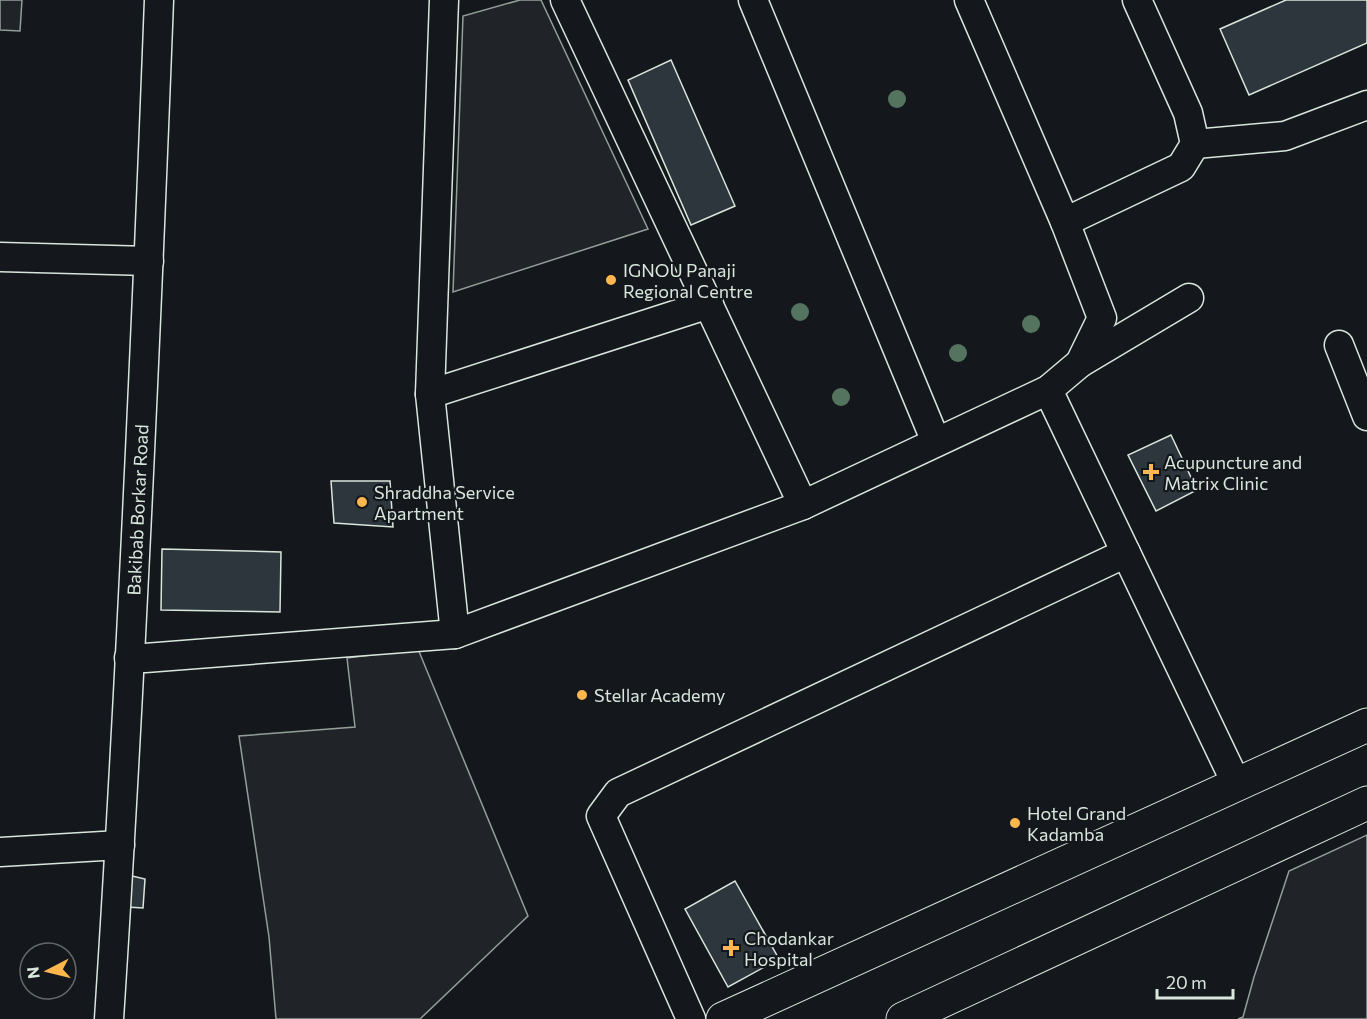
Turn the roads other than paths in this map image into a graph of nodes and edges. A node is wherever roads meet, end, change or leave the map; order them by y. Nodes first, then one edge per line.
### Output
1 (159, 0) edge
2 (444, 0) edge
3 (565, 0) edge
4 (753, 0) edge
5 (969, 0) edge
6 (1137, 0) edge
7 (1367, 105) edge
8 (1195, 144) junction
9 (1065, 222) junction
10 (0, 257) edge
11 (149, 261) junction
12 (1189, 298) dead end
13 (709, 304) junction
14 (1339, 345) dead end
15 (1080, 363) junction
16 (1048, 390) junction
17 (430, 394) junction
18 (1367, 416) edge
19 (936, 442) junction
20 (803, 505) junction
21 (1126, 553) junction
22 (455, 634) junction
23 (129, 658) junction
24 (1367, 725) edge
25 (1237, 785) junction
26 (1367, 803) edge
27 (120, 845) junction
28 (0, 852) edge
29 (109, 1019) edge
30 (691, 1019) edge
31 (723, 1019) edge
32 (903, 1019) edge

1 - 11 street, Bakibab Borkar Road
2 - 17 street
3 - 13 street
4 - 19 street
5 - 9 street
6 - 8 street
7 - 8 street
8 - 9 street
9 - 15 street
10 - 11 street
11 - 23 street, Bakibab Borkar Road
12 - 15 street
13 - 17 street
13 - 20 street
14 - 18 street
15 - 16 street
16 - 19 street
16 - 21 street
17 - 22 street
19 - 20 street
20 - 22 street
21 - 25 street
21 - 30 street
22 - 23 street
23 - 27 street, Bakibab Borkar Road
24 - 25 highway
25 - 31 highway
26 - 32 highway
27 - 28 street
27 - 29 street, Bakibab Borkar Road

